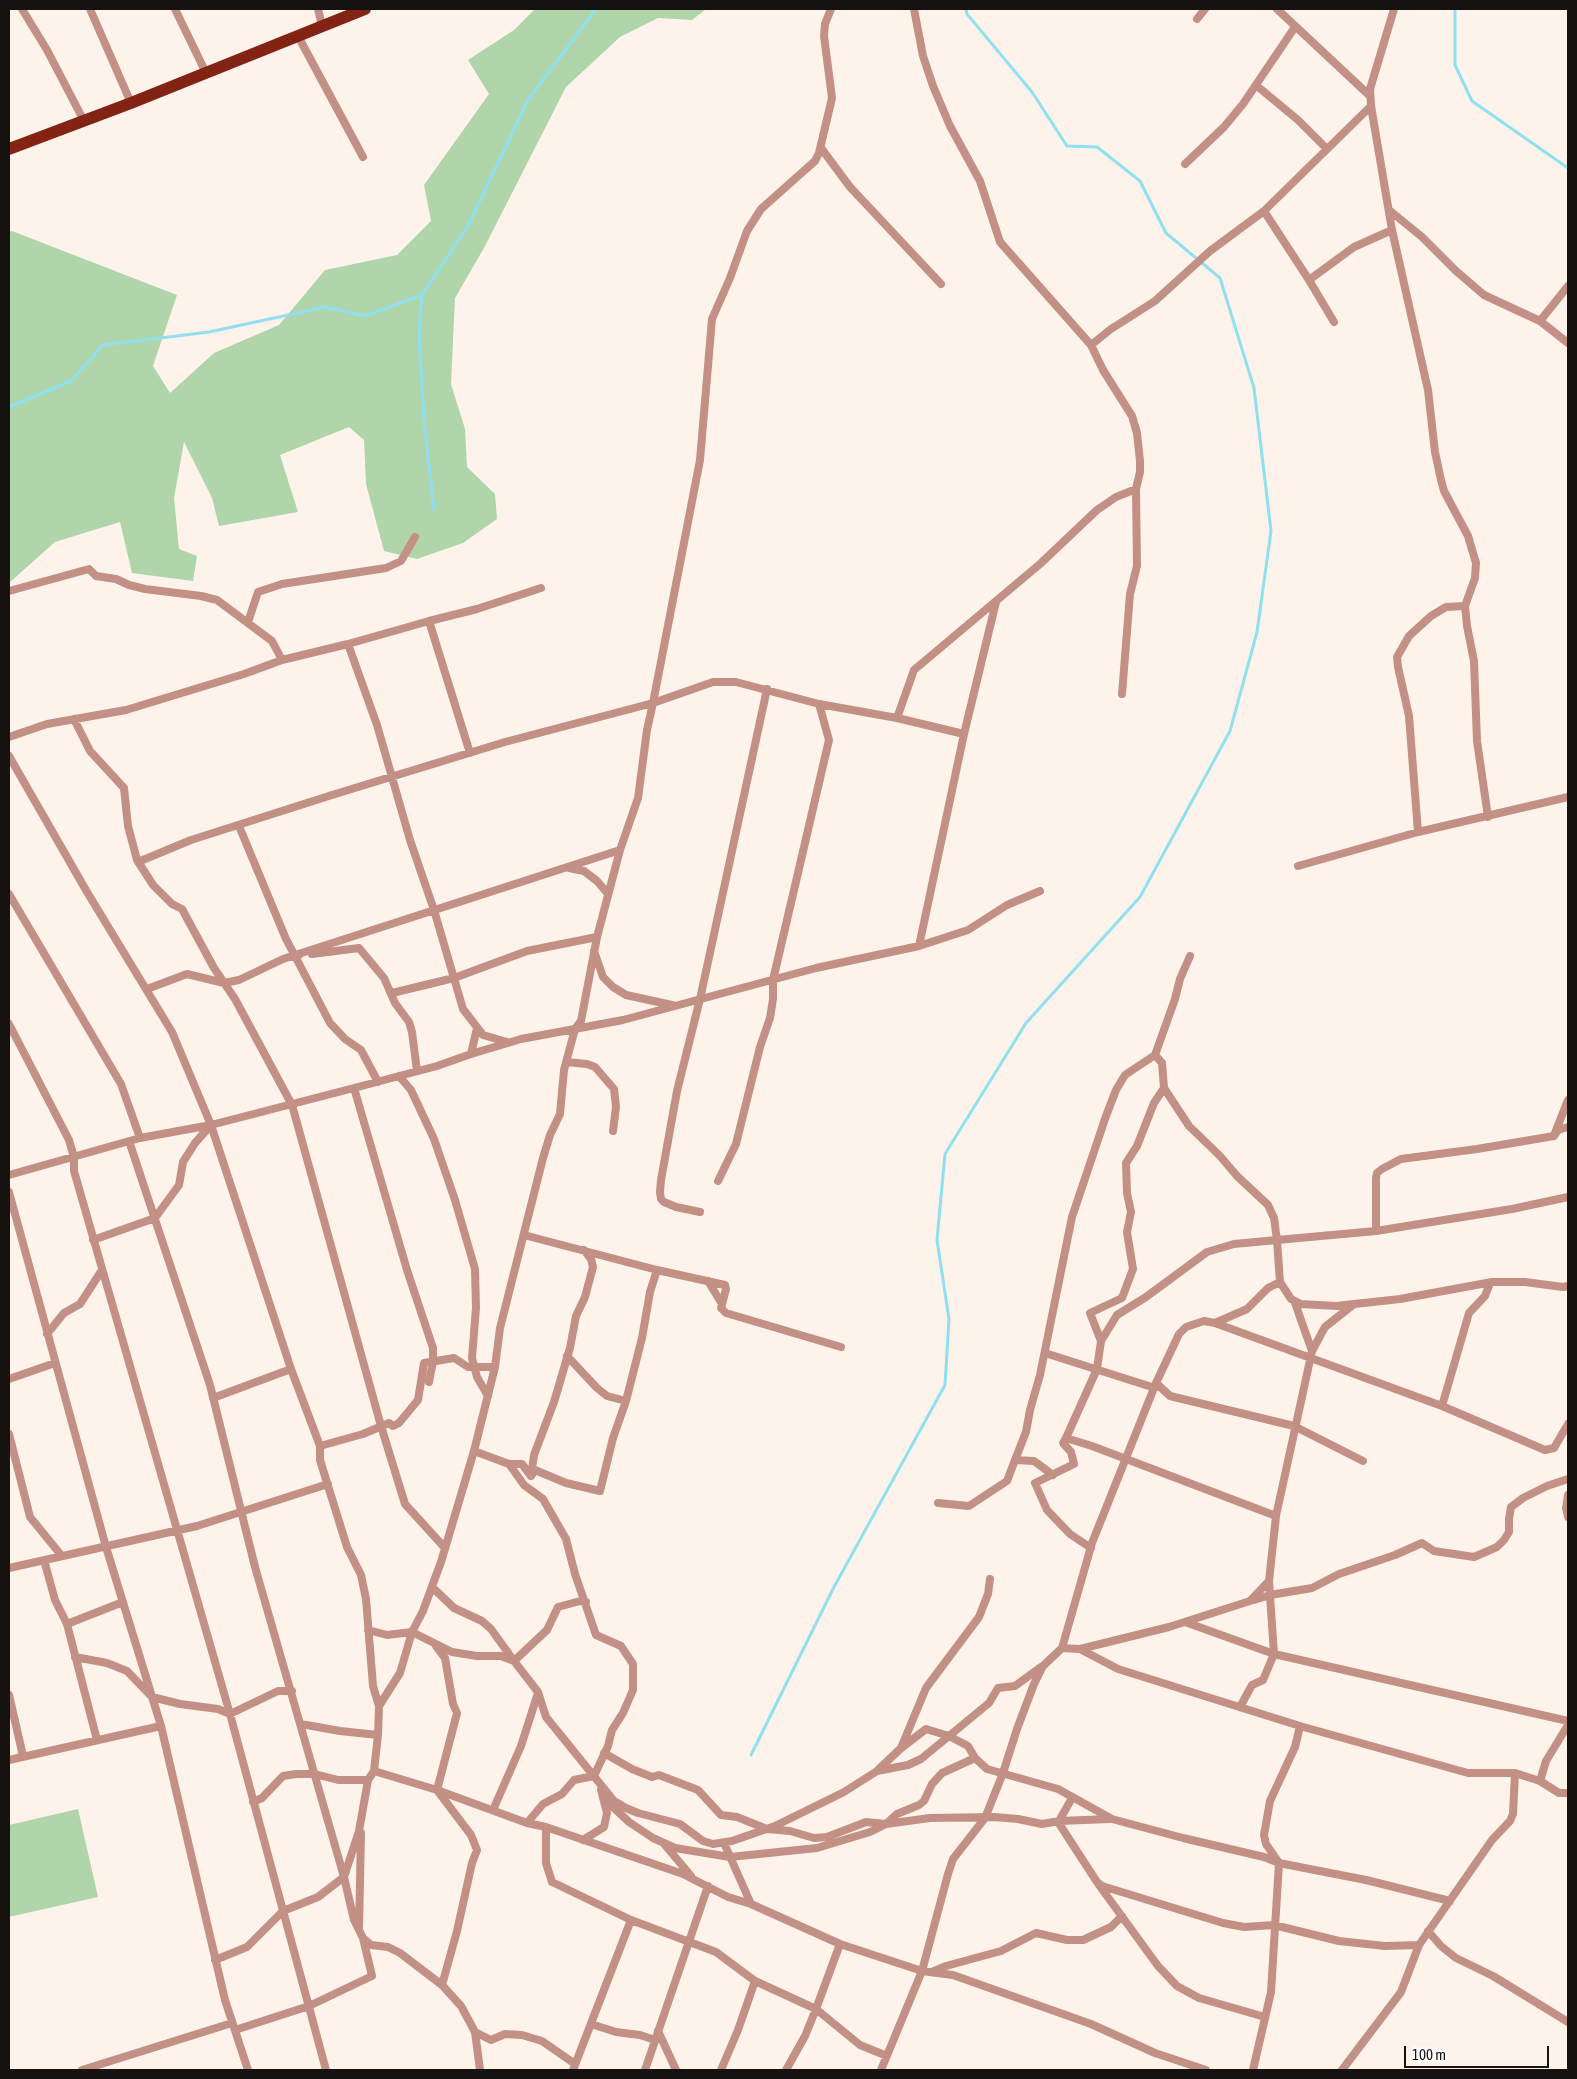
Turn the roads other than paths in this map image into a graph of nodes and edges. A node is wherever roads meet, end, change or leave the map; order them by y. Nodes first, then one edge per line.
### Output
1 (22, 9) edge
2 (90, 9) edge
3 (175, 9) edge
4 (318, 9) edge
5 (365, 9) edge
6 (831, 9) edge
7 (914, 9) edge
8 (1205, 9) edge
9 (1278, 9) edge
10 (1394, 9) edge
11 (1197, 19) dead end
12 (322, 26) junction
13 (1295, 26) junction
14 (298, 36) junction
15 (206, 73) junction
16 (1257, 86) junction
17 (1370, 96) junction
18 (131, 103) junction
19 (1371, 106) junction
20 (84, 121) junction
21 (821, 148) junction
22 (1326, 148) junction
23 (9, 149) edge
24 (363, 157) dead end
25 (1185, 164) dead end
26 (1389, 210) junction
27 (1264, 211) junction
28 (1392, 230) junction
29 (1309, 280) junction
30 (941, 284) dead end
31 (1568, 286) edge
32 (1540, 321) junction
33 (1334, 322) dead end
34 (1568, 343) edge
35 (1091, 345) junction
36 (1136, 488) junction
37 (415, 537) dead end
38 (540, 588) dead end
39 (9, 591) edge
40 (996, 602) junction
41 (1465, 606) junction
42 (428, 621) junction
43 (248, 622) junction
44 (348, 644) junction
45 (282, 660) junction
46 (767, 689) junction
47 (1122, 694) dead end
48 (654, 703) junction
49 (819, 704) junction
50 (897, 718) junction
51 (74, 719) junction
52 (964, 734) junction
53 (9, 737) edge
54 (470, 753) junction
55 (9, 756) edge
56 (391, 777) junction
57 (1568, 797) edge
58 (1488, 817) junction
59 (239, 826) junction
60 (1418, 832) junction
61 (620, 850) junction
62 (138, 862) junction
63 (1298, 866) dead end
64 (567, 867) junction
65 (1040, 891) dead end
66 (9, 894) edge
67 (608, 894) junction
68 (434, 910) junction
69 (596, 937) junction
70 (919, 946) junction
71 (594, 950) junction
72 (295, 956) junction
73 (1190, 956) dead end
74 (454, 978) junction
75 (773, 980) junction
76 (224, 983) junction
77 (147, 989) junction
78 (392, 993) junction
79 (700, 999) junction
80 (674, 1006) junction
81 (9, 1024) edge
82 (477, 1028) junction
83 (575, 1029) junction
84 (510, 1042) junction
85 (470, 1054) junction
86 (1155, 1055) junction
87 (566, 1062) junction
88 (417, 1072) junction
89 (398, 1076) junction
90 (378, 1082) junction
91 (354, 1088) junction
92 (1164, 1088) junction
93 (1568, 1100) edge
94 (292, 1105) junction
95 (211, 1125) junction
96 (1568, 1128) edge
97 (614, 1131) dead end
98 (1554, 1136) junction
99 (140, 1138) junction
100 (129, 1141) junction
101 (74, 1157) junction
102 (9, 1176) edge
103 (718, 1181) dead end
104 (9, 1192) edge
105 (1568, 1197) edge
106 (700, 1212) dead end
107 (155, 1218) junction
108 (1376, 1232) junction
109 (524, 1235) junction
110 (93, 1240) junction
111 (1278, 1240) junction
112 (584, 1250) junction
113 (102, 1270) junction
114 (657, 1270) junction
115 (708, 1281) junction
116 (1280, 1282) junction
117 (1490, 1283) junction
118 (1568, 1286) edge
119 (1295, 1303) junction
120 (1355, 1303) junction
121 (722, 1304) junction
122 (1215, 1323) junction
123 (47, 1334) junction
124 (1101, 1340) junction
125 (841, 1347) dead end
126 (1045, 1353) junction
127 (1311, 1354) junction
128 (567, 1356) junction
129 (55, 1362) junction
130 (433, 1362) junction
131 (474, 1367) junction
132 (495, 1367) junction
133 (291, 1369) junction
134 (1097, 1369) junction
135 (9, 1379) edge
136 (429, 1382) dead end
137 (1156, 1386) junction
138 (488, 1396) junction
139 (214, 1398) junction
140 (626, 1401) junction
141 (1442, 1406) junction
142 (1568, 1424) edge
143 (381, 1426) junction
144 (1294, 1426) junction
145 (9, 1434) edge
146 (1066, 1438) junction
147 (320, 1446) junction
148 (474, 1451) junction
149 (1126, 1459) junction
150 (1015, 1460) junction
151 (1363, 1461) dead end
152 (510, 1464) junction
153 (1053, 1475) junction
154 (530, 1476) junction
155 (1568, 1479) edge
156 (328, 1484) junction
157 (1568, 1496) edge
158 (938, 1504) dead end
159 (242, 1513) junction
160 (1276, 1516) junction
161 (1568, 1517) edge
162 (178, 1530) junction
163 (106, 1547) junction
164 (446, 1548) junction
165 (1091, 1548) junction
166 (61, 1555) junction
167 (44, 1560) junction
168 (9, 1568) edge
169 (990, 1579) dead end
170 (1269, 1581) junction
171 (432, 1587) junction
172 (1270, 1594) junction
173 (1254, 1600) junction
174 (123, 1602) junction
175 (586, 1602) junction
176 (1185, 1622) junction
177 (67, 1624) junction
178 (368, 1630) junction
179 (412, 1632) junction
180 (435, 1644) junction
181 (1062, 1648) junction
182 (1080, 1649) junction
183 (1274, 1654) junction
184 (75, 1657) junction
185 (514, 1661) junction
186 (1043, 1666) junction
187 (292, 1691) junction
188 (538, 1692) junction
189 (9, 1695) edge
190 (152, 1697) junction
191 (379, 1706) junction
192 (1240, 1708) junction
193 (230, 1714) junction
194 (1568, 1721) edge
195 (301, 1724) junction
196 (161, 1726) junction
197 (1300, 1726) junction
198 (1568, 1726) edge
199 (378, 1735) junction
200 (949, 1736) junction
201 (97, 1740) junction
202 (900, 1749) junction
203 (604, 1753) junction
204 (23, 1756) junction
205 (975, 1758) junction
206 (9, 1760) edge
207 (374, 1771) junction
208 (877, 1771) junction
209 (1004, 1773) junction
210 (1515, 1773) junction
211 (315, 1774) junction
212 (594, 1776) junction
213 (368, 1780) junction
214 (1540, 1781) junction
215 (600, 1785) junction
216 (437, 1790) junction
217 (1568, 1793) edge
218 (1072, 1798) junction
219 (253, 1802) junction
220 (493, 1810) junction
221 (985, 1818) junction
222 (1112, 1819) junction
223 (361, 1820) junction
224 (1059, 1821) junction
225 (527, 1823) junction
226 (886, 1824) junction
227 (546, 1827) junction
228 (767, 1829) junction
229 (583, 1840) junction
230 (663, 1843) junction
231 (724, 1843) junction
232 (730, 1857) junction
233 (1278, 1863) junction
234 (344, 1878) junction
235 (694, 1879) junction
236 (1099, 1884) junction
237 (708, 1886) junction
238 (1450, 1901) junction
239 (751, 1904) junction
240 (282, 1911) junction
241 (1122, 1916) junction
242 (631, 1920) junction
243 (1274, 1925) junction
244 (1428, 1932) junction
245 (361, 1935) junction
246 (690, 1941) junction
247 (840, 1944) junction
248 (1419, 1945) junction
249 (216, 1960) junction
250 (922, 1971) junction
251 (931, 1972) junction
252 (755, 1980) junction
253 (442, 1984) junction
254 (309, 2006) junction
255 (816, 2010) junction
256 (1265, 2016) junction
257 (1568, 2022) edge
258 (591, 2024) junction
259 (234, 2027) junction
260 (658, 2031) junction
261 (474, 2032) junction
262 (655, 2040) junction
263 (887, 2056) junction
264 (574, 2067) edge
265 (82, 2070) edge
266 (248, 2070) edge
267 (326, 2070) edge
268 (480, 2070) edge
269 (645, 2070) edge
270 (676, 2070) edge
271 (721, 2070) edge
272 (786, 2070) edge
273 (881, 2070) edge
274 (1206, 2070) edge
275 (1253, 2070) edge
276 (1342, 2070) edge

1 - 20 street
2 - 18 street
3 - 15 street
4 - 12 street
5 - 12 highway
6 - 21 street
7 - 35 street
8 - 11 street
9 - 13 street
10 - 17 street
12 - 14 highway
13 - 16 street
13 - 17 street
14 - 15 highway
14 - 24 street
15 - 18 highway
16 - 22 street
16 - 25 street
17 - 19 street
18 - 20 highway
19 - 22 street
19 - 26 street
20 - 23 highway
21 - 30 street
21 - 48 street
22 - 27 street
26 - 28 street
26 - 32 street
27 - 29 street
27 - 35 street
28 - 29 street
28 - 41 street
29 - 33 street
31 - 32 street
32 - 34 street
35 - 36 street
36 - 40 street
36 - 47 street
37 - 43 street
38 - 42 street
39 - 43 street
40 - 50 street
40 - 52 street
41 - 58 street
41 - 60 street
42 - 44 street
42 - 54 street
43 - 45 street
44 - 45 street
44 - 56 street
45 - 51 street
46 - 48 street
46 - 49 street
46 - 79 street
48 - 54 street
48 - 61 street
49 - 50 street
49 - 75 street
50 - 52 street
51 - 53 street
51 - 62 street
52 - 70 street
54 - 56 street
55 - 77 street
56 - 59 street
56 - 68 street
57 - 58 street
58 - 60 street
59 - 62 street
59 - 72 street
60 - 63 street
61 - 64 street
61 - 67 street
62 - 76 street
64 - 67 street
64 - 68 street
65 - 70 street
66 - 99 street
67 - 69 street
68 - 72 street
68 - 74 street
69 - 71 street
69 - 74 street
70 - 75 street
71 - 80 street
71 - 83 street
72 - 76 street
72 - 78 street
72 - 90 street
73 - 86 street
74 - 78 street
74 - 82 street
75 - 79 street
75 - 103 street
76 - 77 street
76 - 94 street
77 - 95 street
78 - 88 street
79 - 80 street
79 - 106 street
80 - 83 street
81 - 101 street
82 - 84 street
82 - 85 street
83 - 84 street
83 - 87 street
84 - 85 street
85 - 88 street
86 - 92 street
86 - 126 street
87 - 97 street
87 - 109 street
88 - 89 street
89 - 90 street
89 - 131 street
90 - 91 street
91 - 94 street
91 - 130 street
92 - 111 street
92 - 124 street
93 - 98 street
94 - 95 street
94 - 143 street
95 - 99 street
95 - 107 street
95 - 133 street
96 - 98 street
98 - 108 street
99 - 100 street
100 - 101 street
100 - 107 street
101 - 102 street
101 - 110 street
104 - 123 street
105 - 108 street
107 - 110 street
107 - 139 street
108 - 111 street
109 - 112 street
109 - 132 street
110 - 113 street
111 - 116 street
111 - 124 street
112 - 114 street
112 - 128 street
113 - 123 street
113 - 162 street
114 - 115 street
114 - 140 street
115 - 121 street
115 - 121 street
116 - 119 street
116 - 122 street
117 - 118 street
117 - 120 street
117 - 141 street
119 - 120 street
119 - 127 street
120 - 127 street
121 - 125 street
122 - 127 street
122 - 137 street
123 - 129 street
124 - 134 street
126 - 134 street
126 - 150 street
127 - 141 street
127 - 144 street
128 - 140 street
128 - 154 street
129 - 135 street
129 - 163 street
130 - 131 street
130 - 136 street
130 - 143 street
131 - 132 street
131 - 138 street
132 - 138 street
133 - 139 street
133 - 147 street
134 - 137 street
134 - 146 street
137 - 144 street
137 - 149 street
138 - 148 street
139 - 159 street
140 - 154 street
141 - 142 street
143 - 147 street
143 - 164 street
144 - 151 street
144 - 160 street
145 - 166 street
146 - 149 street
146 - 153 street
147 - 156 street
148 - 152 street
148 - 164 street
149 - 160 street
149 - 165 street
150 - 153 street
150 - 158 street
152 - 154 street
152 - 175 street
153 - 165 street
155 - 172 street
156 - 159 street
156 - 178 street
157 - 161 street
159 - 162 street
159 - 187 street
160 - 170 street
162 - 163 street
162 - 193 street
163 - 166 street
163 - 174 street
164 - 171 street
165 - 181 street
166 - 167 street
167 - 168 street
167 - 177 street
169 - 202 street
170 - 172 street
170 - 173 street
171 - 179 street
171 - 185 street
172 - 173 street
172 - 183 street
173 - 176 street
174 - 177 street
174 - 190 street
175 - 185 street
175 - 203 street
176 - 182 street
176 - 183 street
177 - 184 street
178 - 179 street
178 - 191 street
179 - 180 street
179 - 191 street
180 - 185 street
180 - 216 street
181 - 182 street
181 - 186 street
182 - 192 street
183 - 192 street
183 - 194 street
184 - 190 street
184 - 201 street
185 - 188 street
186 - 200 street
186 - 209 street
187 - 193 street
187 - 195 street
188 - 212 street
188 - 220 street
189 - 204 street
190 - 193 street
190 - 196 street
191 - 199 street
192 - 197 street
193 - 219 street
195 - 199 street
195 - 211 street
196 - 201 street
196 - 249 street
197 - 210 street
197 - 233 street
198 - 214 street
199 - 207 street
200 - 202 street
200 - 205 street
200 - 208 street
201 - 204 street
202 - 208 street
203 - 212 street
203 - 228 street
204 - 206 street
205 - 209 street
205 - 226 street
207 - 213 street
207 - 216 street
208 - 228 street
209 - 218 street
209 - 221 street
210 - 214 street
210 - 238 street
211 - 213 street
211 - 219 street
211 - 234 street
212 - 215 street
212 - 225 street
213 - 223 street
214 - 217 street
215 - 229 street
215 - 230 street
215 - 231 street
216 - 220 street
216 - 253 street
218 - 222 street
218 - 224 street
219 - 240 street
220 - 225 street
221 - 224 street
221 - 226 street
221 - 250 street
222 - 224 street
222 - 233 street
223 - 234 street
223 - 245 street
224 - 236 street
225 - 227 street
226 - 228 street
226 - 232 street
227 - 229 street
227 - 242 street
228 - 231 street
229 - 235 street
230 - 232 street
230 - 235 street
231 - 232 street
232 - 239 street
233 - 238 street
233 - 243 street
234 - 240 street
234 - 245 street
235 - 237 street
236 - 241 street
236 - 243 street
237 - 239 street
237 - 246 street
238 - 244 street
239 - 247 street
240 - 249 street
240 - 254 street
241 - 251 street
241 - 256 street
242 - 246 street
242 - 258 street
243 - 248 street
243 - 256 street
244 - 248 street
244 - 257 street
245 - 253 street
245 - 254 street
246 - 252 street
246 - 260 street
247 - 250 street
247 - 255 street
248 - 276 street
249 - 259 street
250 - 251 street
250 - 263 street
251 - 274 street
252 - 255 street
252 - 271 street
253 - 261 street
254 - 259 street
254 - 267 street
255 - 263 street
255 - 272 street
256 - 275 street
258 - 262 street
258 - 264 street
259 - 265 street
259 - 266 street
260 - 262 street
260 - 270 street
261 - 264 street
261 - 268 street
262 - 269 street
263 - 273 street

